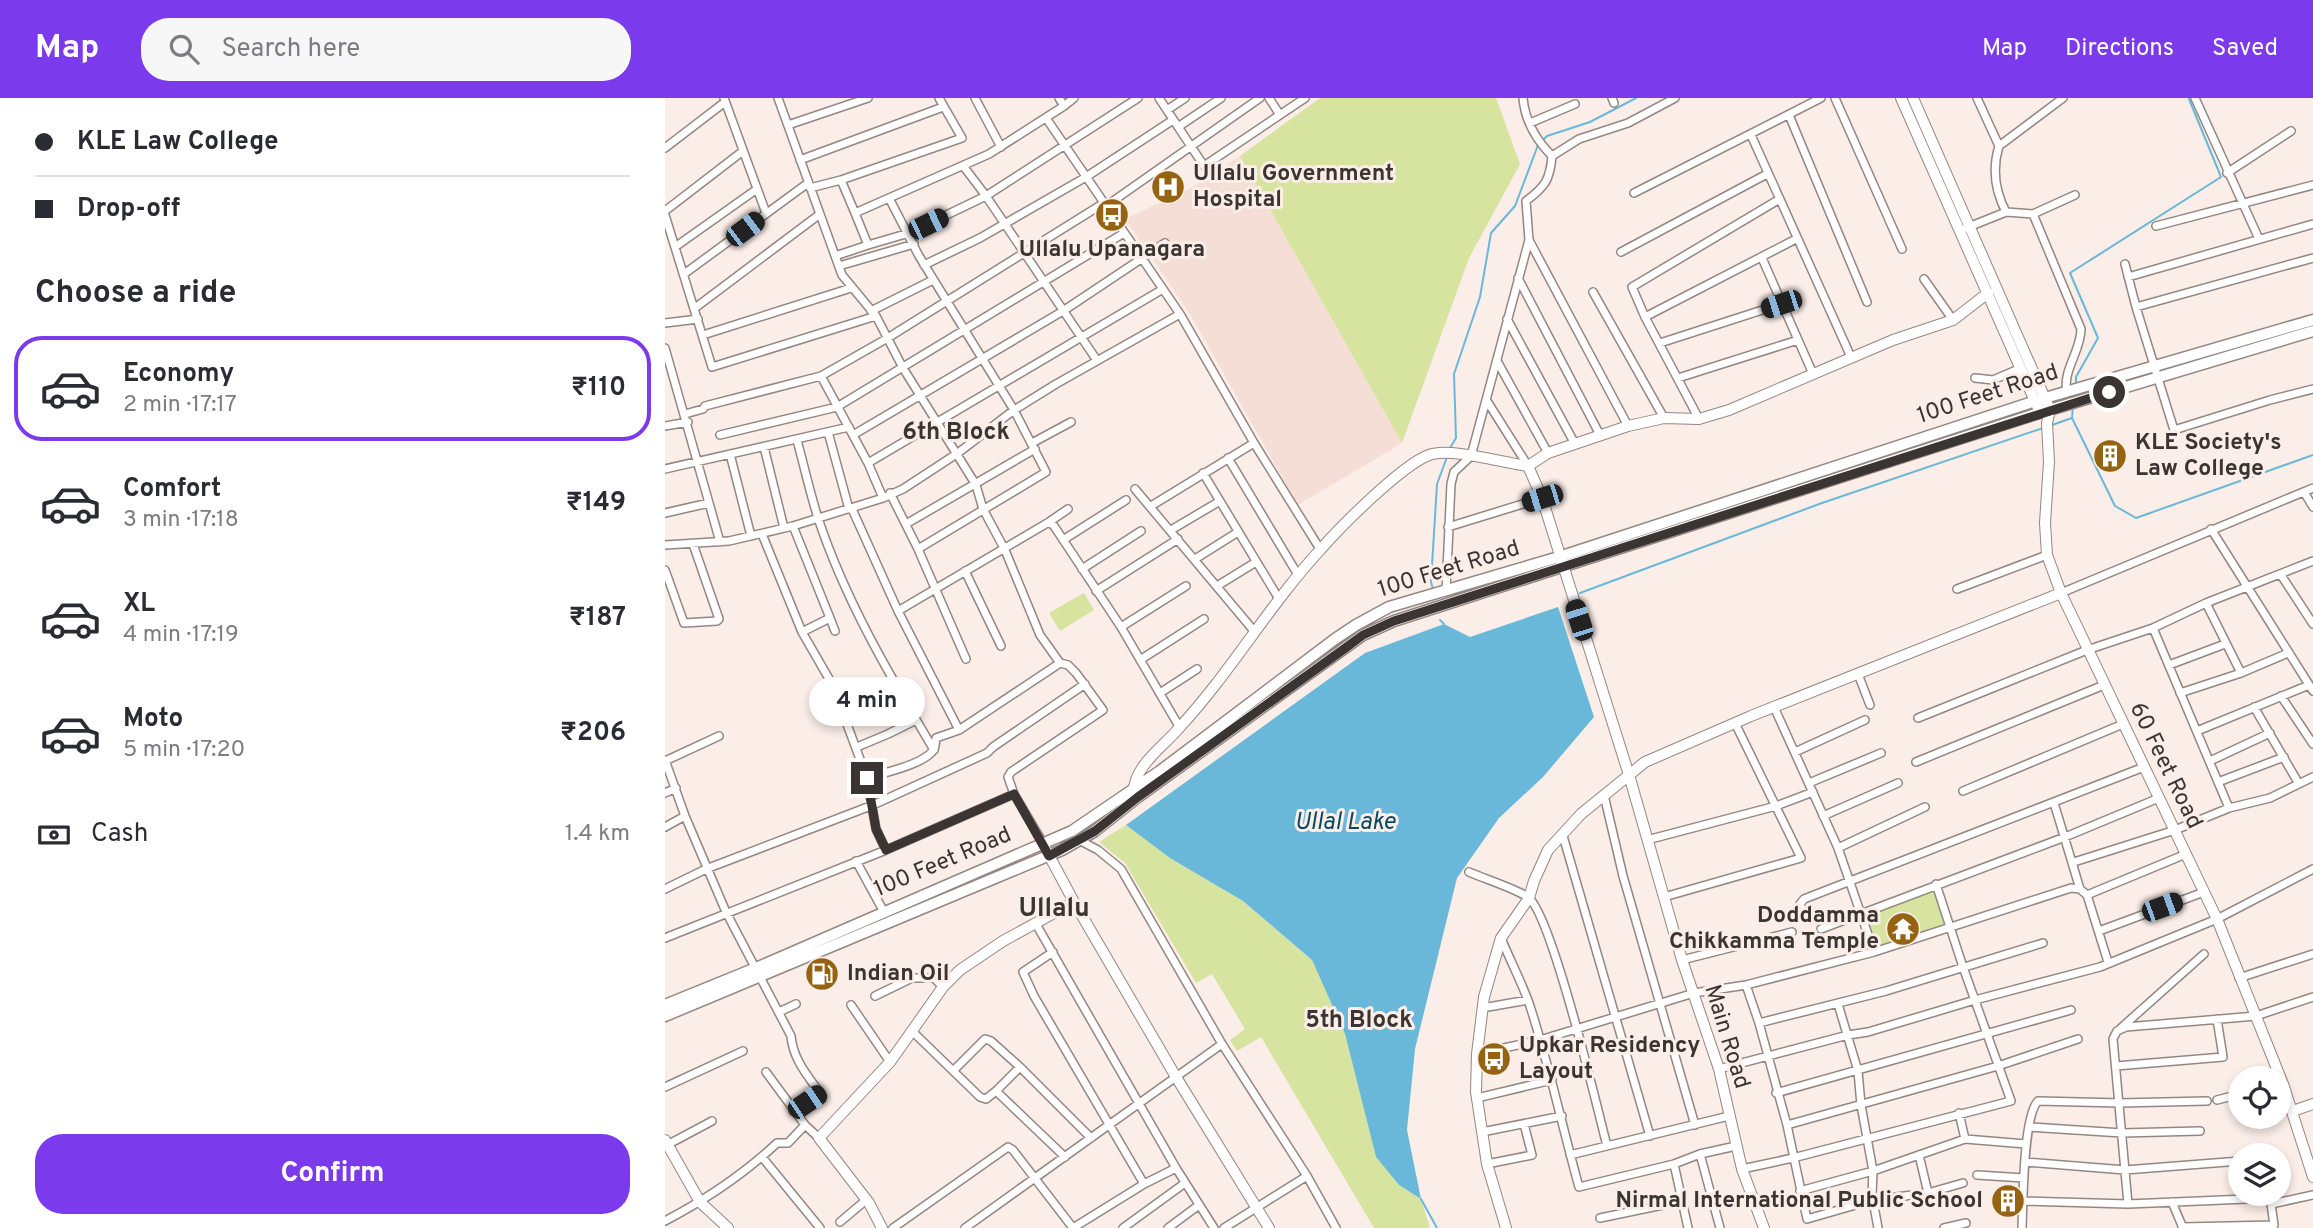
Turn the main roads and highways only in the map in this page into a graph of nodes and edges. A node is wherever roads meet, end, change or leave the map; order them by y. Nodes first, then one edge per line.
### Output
1 (2313, 320) edge
2 (2313, 331) edge
3 (2157, 373) junction
4 (1561, 563) junction
5 (1135, 793) junction
6 (758, 972) junction
7 (665, 1005) edge
8 (665, 1016) edge

1 - 3 main road, 100 Feet Road
2 - 3 main road, 100 Feet Road
3 - 4 main road, 100 Feet Road
3 - 4 main road, 100 Feet Road
4 - 5 main road, 100 Feet Road
4 - 5 main road, 100 Feet Road
5 - 6 main road, 100 Feet Road
5 - 6 main road, 100 Feet Road
6 - 7 main road, 100 Feet Road
6 - 8 main road, 100 Feet Road

